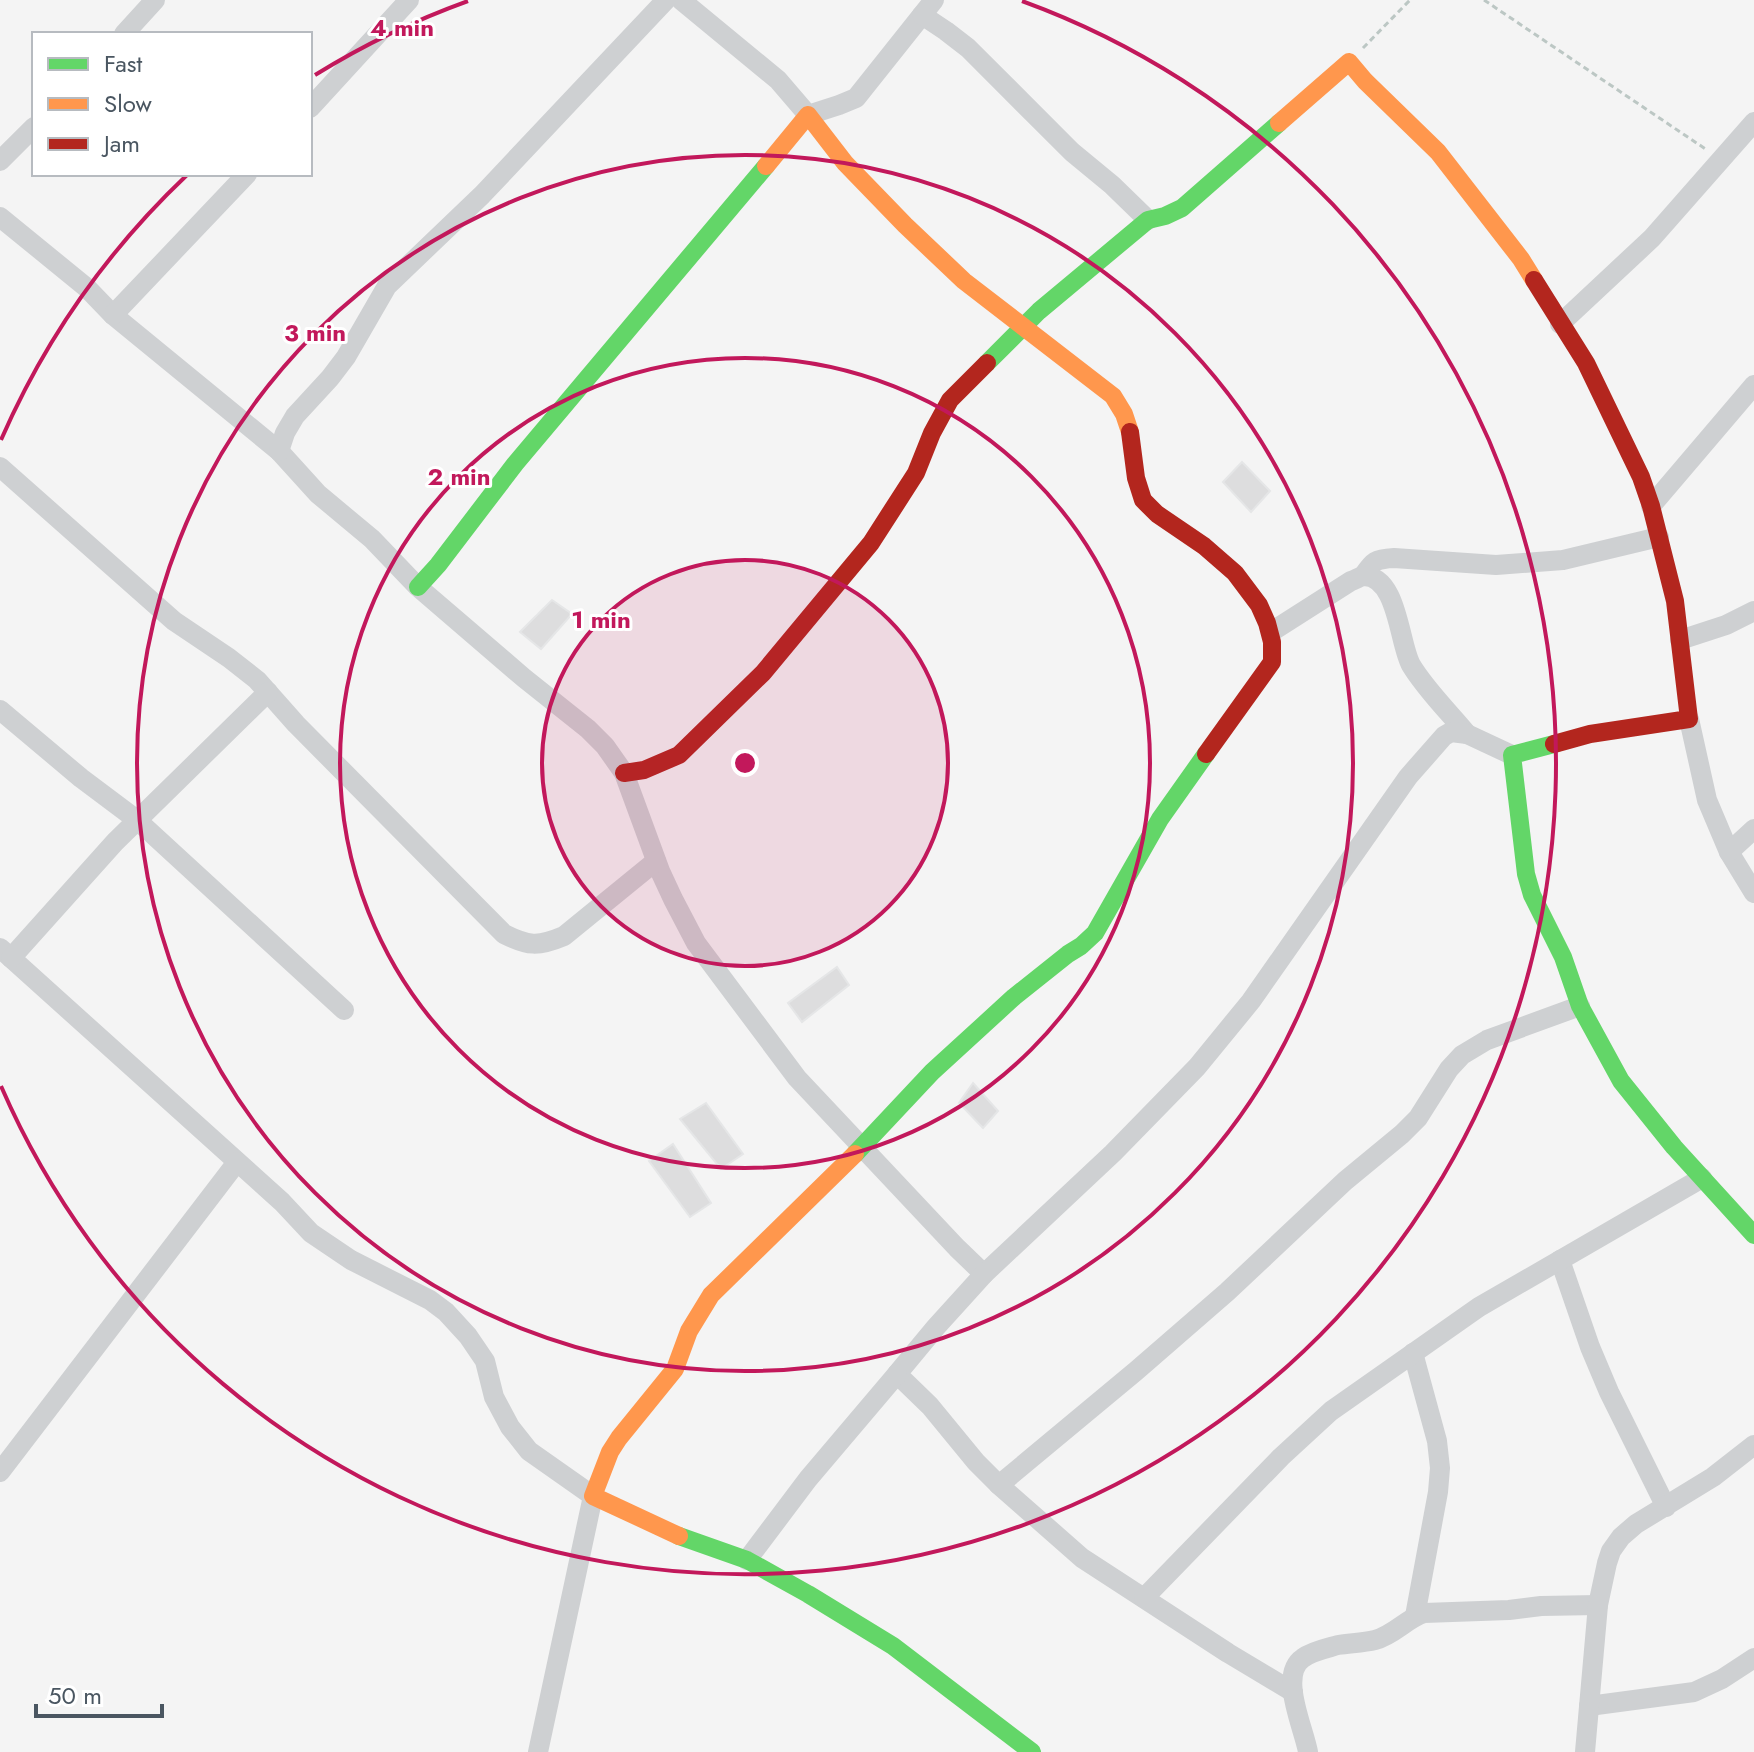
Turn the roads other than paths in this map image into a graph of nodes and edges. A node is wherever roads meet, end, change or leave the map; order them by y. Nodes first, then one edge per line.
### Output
1 (155, 0) edge
2 (409, 0) edge
3 (666, 0) edge
4 (681, 0) edge
5 (928, 8) edge
6 (126, 32) edge
7 (312, 106) edge
8 (808, 115) junction
9 (1754, 122) edge
10 (32, 129) edge
11 (0, 161) edge
12 (245, 176) edge
13 (0, 217) edge
14 (1148, 220) junction
15 (113, 315) junction
16 (1560, 324) junction
17 (1024, 327) junction
18 (1754, 385) edge
19 (279, 451) junction
20 (0, 467) edge
21 (1651, 506) junction
22 (1659, 537) junction
23 (1363, 576) junction
24 (418, 587) junction
25 (1754, 611) edge
26 (1271, 632) junction
27 (1680, 640) junction
28 (268, 692) junction
29 (0, 710) edge
30 (1689, 719) junction
31 (1467, 734) junction
32 (1512, 755) junction
33 (624, 773) junction
34 (137, 820) junction
35 (1754, 829) edge
36 (1729, 852) junction
37 (656, 861) junction
38 (1754, 893) edge
39 (5, 953) edge
40 (1580, 1006) junction
41 (344, 1010) dead end
42 (862, 1147) junction
43 (237, 1162) junction
44 (1702, 1178) junction
45 (1754, 1235) edge
46 (1560, 1260) junction
47 (984, 1274) junction
48 (1413, 1353) junction
49 (897, 1374) junction
50 (1754, 1445) edge
51 (0, 1472) edge
52 (999, 1485) junction
53 (593, 1496) junction
54 (1666, 1507) junction
55 (747, 1560) junction
56 (1144, 1598) junction
57 (1598, 1605) junction
58 (1415, 1616) junction
59 (1754, 1658) edge
60 (1293, 1692) junction
61 (1589, 1706) junction
62 (538, 1752) edge
63 (1032, 1752) edge
64 (1308, 1752) edge
65 (1585, 1752) edge

1 - 6 street
2 - 7 street
3 - 19 street
4 - 8 street
5 - 8 street
5 - 14 street
8 - 17 street
8 - 24 street
9 - 16 street
10 - 11 street
12 - 15 street
13 - 15 street
14 - 16 street
14 - 17 street
15 - 19 street
16 - 21 street
17 - 26 street
17 - 33 street
18 - 21 street
19 - 24 street
20 - 28 street
21 - 22 street
22 - 23 street
22 - 27 street
23 - 26 street
23 - 31 street
24 - 33 street
25 - 27 street
26 - 42 street
27 - 30 street
28 - 34 street
28 - 37 street
29 - 34 street
30 - 32 street
30 - 36 street
31 - 32 street
31 - 47 street
32 - 40 street
33 - 37 street
34 - 39 street
34 - 41 street
35 - 36 street
36 - 38 street
37 - 42 street
39 - 43 street
40 - 44 street
40 - 52 street
42 - 47 street
42 - 53 street
43 - 51 street
43 - 53 street
44 - 45 street
44 - 46 street
46 - 48 street
46 - 54 street
47 - 49 street
48 - 56 street
48 - 58 street
49 - 52 street
49 - 55 street
50 - 54 street
52 - 56 street
53 - 55 street
53 - 62 street
54 - 57 street
55 - 63 street
56 - 60 street
57 - 58 street
57 - 61 street
58 - 60 street
59 - 61 street
60 - 64 street
61 - 65 street

